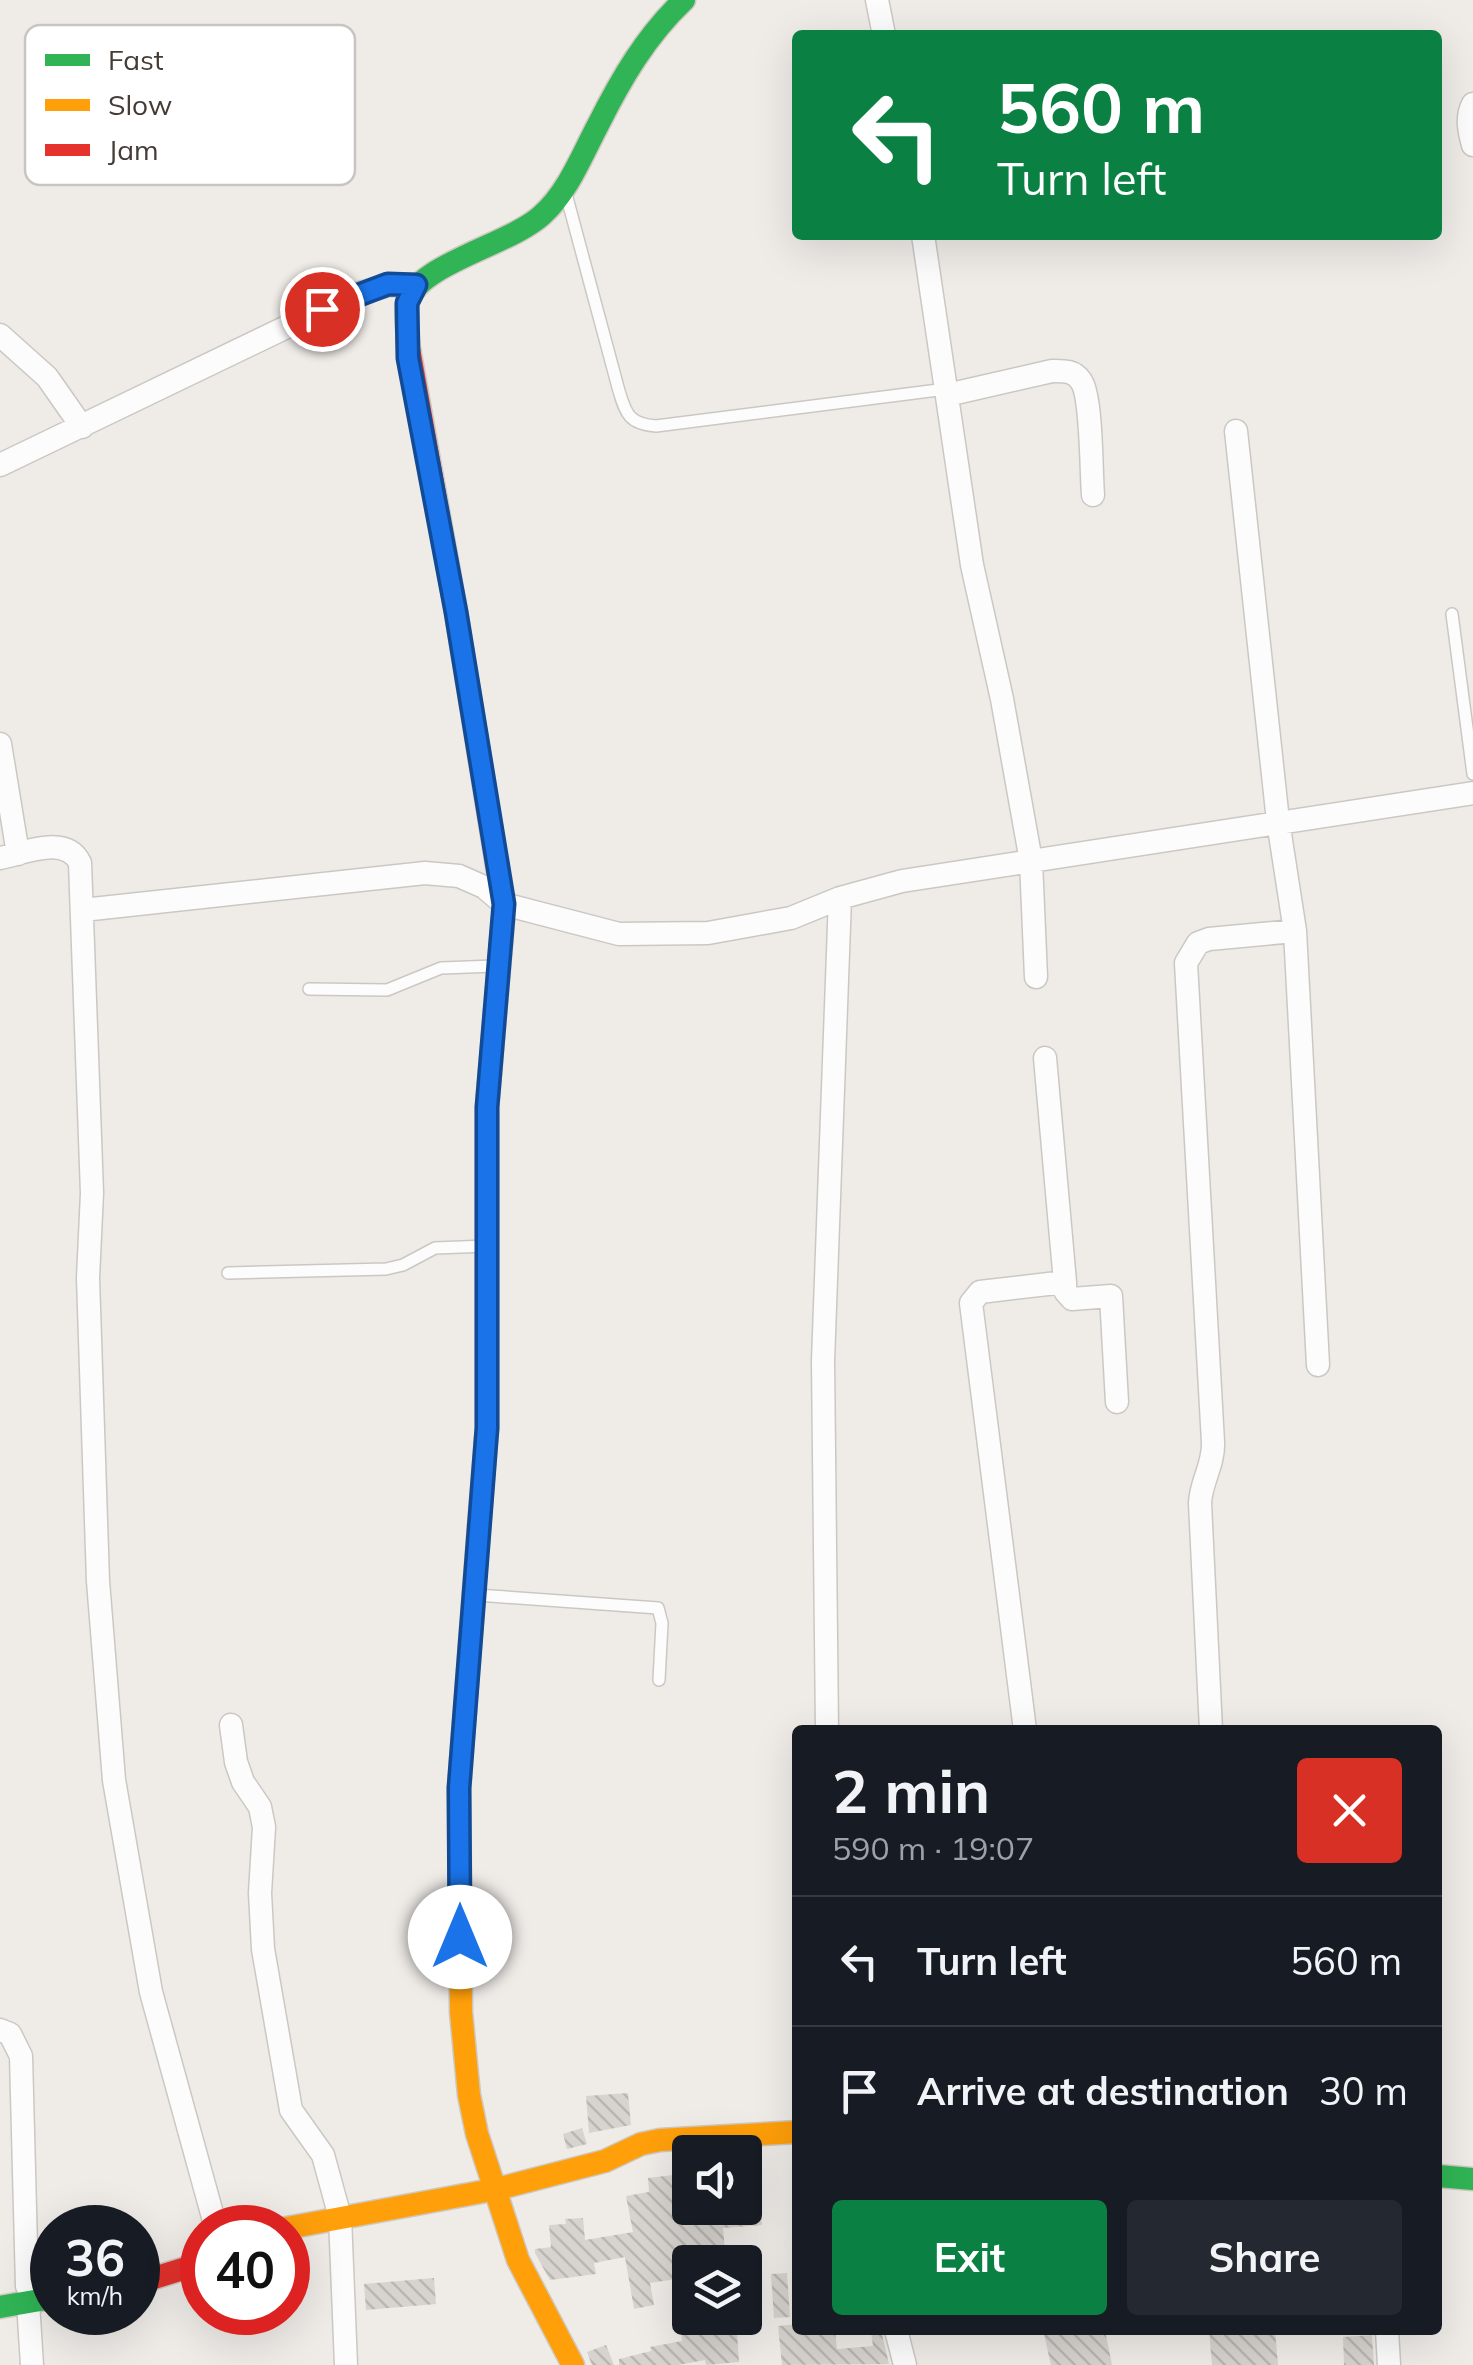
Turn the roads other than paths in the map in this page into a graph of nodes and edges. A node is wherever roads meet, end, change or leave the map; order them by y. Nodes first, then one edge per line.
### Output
1 (684, 0) edge
2 (877, 0) edge
3 (883, 30) edge
4 (1473, 104) edge
5 (1473, 145) edge
6 (564, 187) junction
7 (924, 240) edge
8 (416, 285) junction
9 (0, 335) edge
10 (946, 392) junction
11 (82, 427) junction
12 (1236, 431) dead end
13 (0, 465) edge
14 (1093, 495) dead end
15 (1452, 614) dead end
16 (0, 744) edge
17 (1473, 774) edge
18 (1473, 793) edge
19 (1278, 821) junction
20 (9, 856) edge
21 (1030, 861) junction
22 (840, 898) junction
23 (504, 904) junction
24 (84, 910) junction
25 (1295, 931) junction
26 (499, 966) junction
27 (1036, 977) dead end
28 (309, 990) dead end
29 (1046, 1058) dead end
30 (487, 1246) junction
31 (228, 1274) dead end
32 (1065, 1282) junction
33 (1318, 1365) dead end
34 (1117, 1402) dead end
35 (473, 1595) junction
36 (659, 1680) dead end
37 (231, 1725) dead end
38 (827, 1725) edge
39 (1023, 1725) edge
40 (1211, 1725) edge
41 (0, 2030) edge
42 (792, 2132) edge
43 (792, 2154) edge
44 (762, 2155) edge
45 (1442, 2157) edge
46 (672, 2159) edge
47 (1473, 2160) edge
48 (605, 2161) junction
49 (1442, 2176) edge
50 (1473, 2179) edge
51 (497, 2189) junction
52 (210, 2205) edge
53 (340, 2217) junction
54 (310, 2223) edge
55 (0, 2290) edge
56 (28, 2294) junction
57 (0, 2308) edge
58 (897, 2335) edge
59 (1387, 2335) edge
60 (32, 2365) edge
61 (346, 2365) edge
62 (573, 2365) edge
63 (904, 2365) edge
64 (1389, 2365) edge

1 - 6 street
2 - 3 street
4 - 5 street
6 - 8 street
6 - 10 lane
7 - 10 street
8 - 11 street
8 - 23 street
9 - 11 street
10 - 14 street
10 - 21 street
11 - 13 street
12 - 19 street
15 - 17 lane
16 - 20 street
18 - 19 street
19 - 21 street
19 - 25 street
20 - 24 street
21 - 22 street
21 - 27 street
22 - 23 street
22 - 38 street
23 - 24 street
23 - 26 street
24 - 52 street
25 - 33 street
25 - 40 street
26 - 28 lane
26 - 30 street
29 - 32 street
30 - 31 lane
30 - 35 street
32 - 34 street
32 - 39 street
35 - 36 lane
35 - 51 street
37 - 53 street
41 - 56 street
42 - 48 street
43 - 44 street
45 - 47 street
46 - 48 street
48 - 51 street
49 - 50 street
51 - 53 street
51 - 62 street
53 - 54 street
53 - 61 street
55 - 56 street
56 - 57 street
56 - 60 street
58 - 63 street
59 - 64 street

